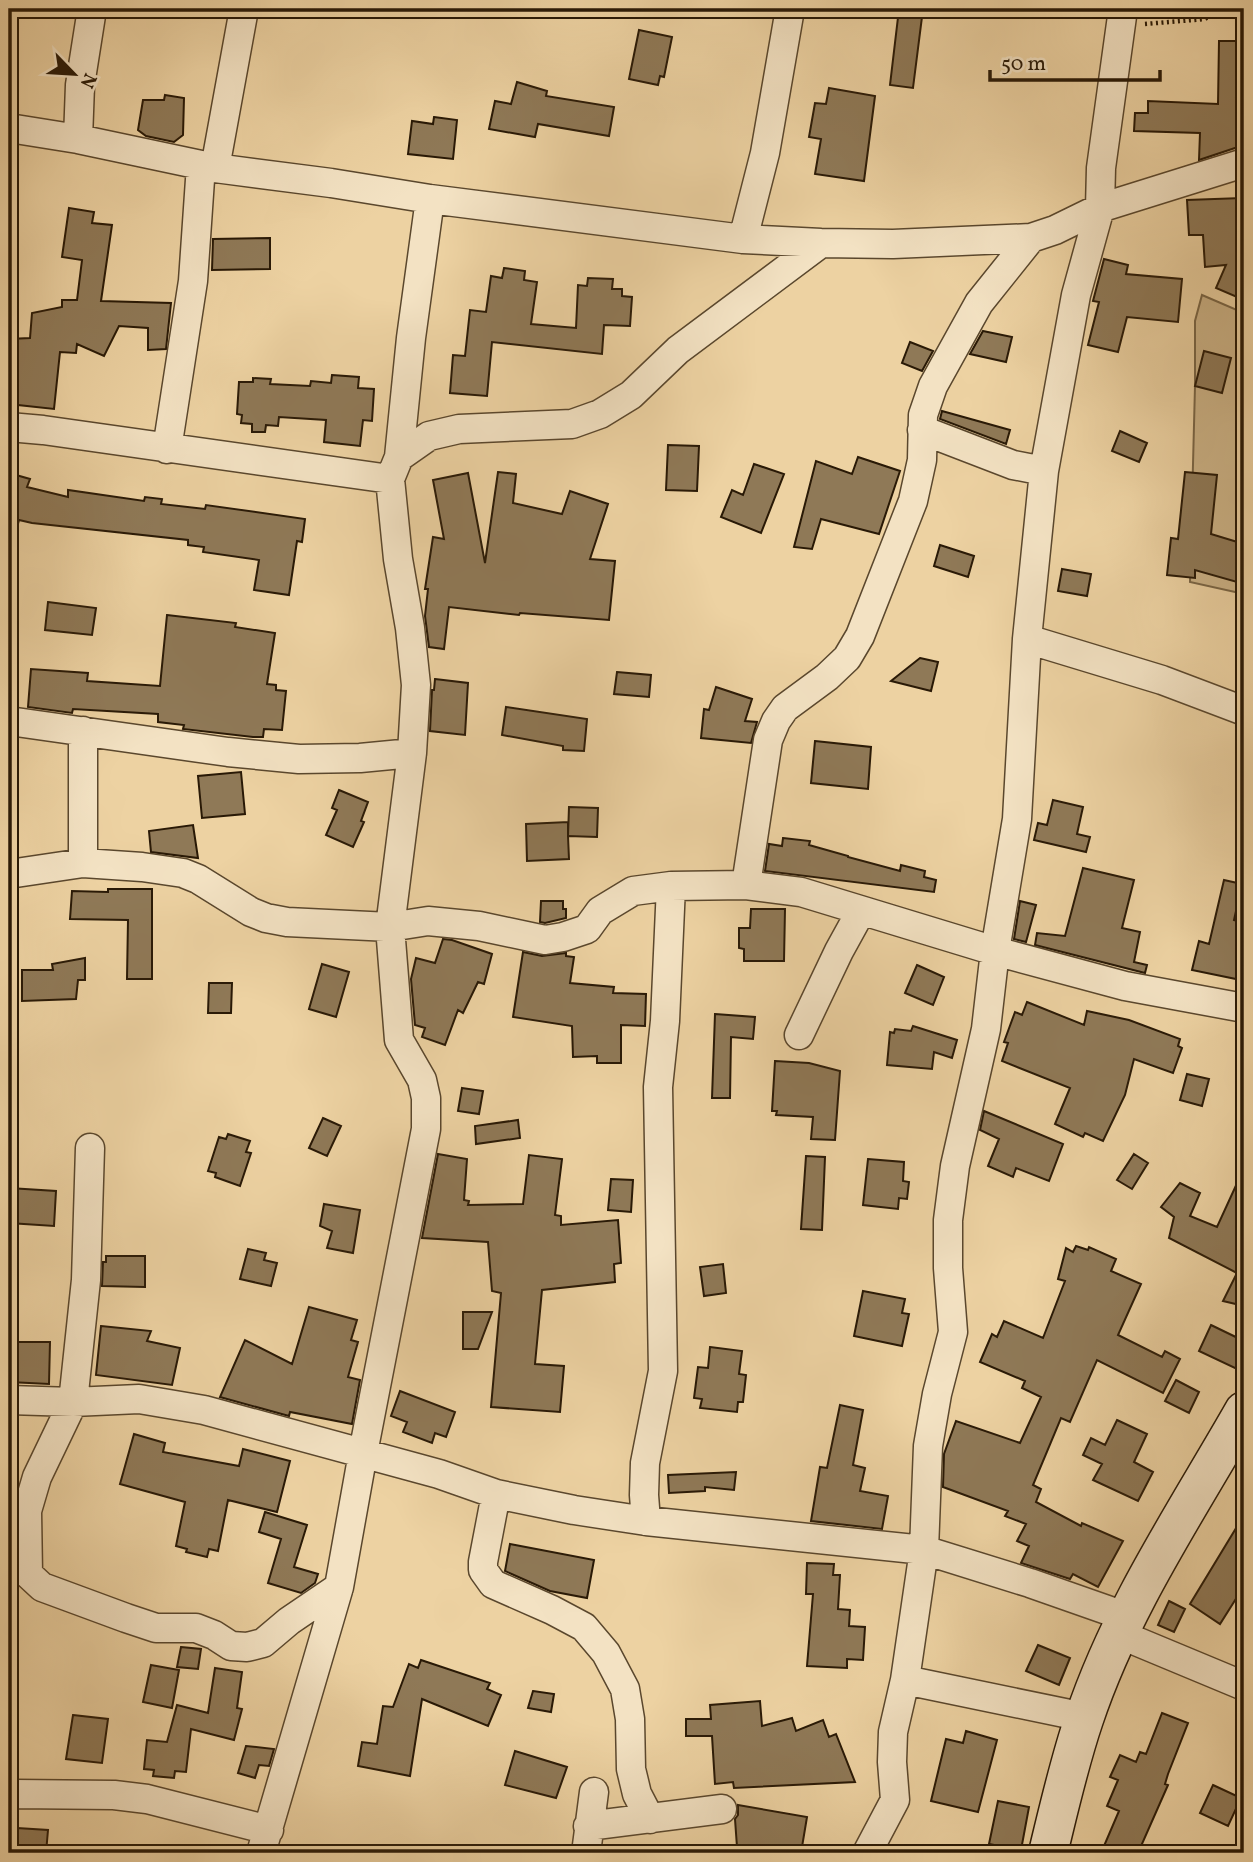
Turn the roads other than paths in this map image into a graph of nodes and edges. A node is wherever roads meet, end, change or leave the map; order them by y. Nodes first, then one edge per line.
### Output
1 (92, 9) edge
2 (244, 9) edge
3 (790, 9) edge
4 (1121, 18) edge
5 (9, 128) edge
6 (78, 139) junction
7 (1244, 163) edge
8 (208, 167) junction
9 (430, 199) junction
10 (1100, 208) junction
11 (1031, 238) junction
12 (743, 239) junction
13 (821, 243) junction
14 (9, 427) edge
15 (922, 430) junction
16 (167, 449) junction
17 (395, 468) junction
18 (1044, 471) junction
19 (1027, 639) junction
20 (1244, 711) edge
21 (9, 721) edge
22 (83, 731) junction
23 (412, 753) junction
24 (83, 863) junction
25 (9, 874) edge
26 (746, 885) junction
27 (671, 886) junction
28 (861, 911) junction
29 (390, 927) junction
30 (995, 951) junction
31 (1244, 1008) edge
32 (799, 1035) dead end
33 (90, 1148) dead end
34 (9, 1400) edge
35 (74, 1402) junction
36 (1244, 1411) edge
37 (363, 1453) junction
38 (496, 1494) junction
39 (646, 1521) junction
40 (924, 1550) junction
41 (339, 1587) junction
42 (1123, 1626) junction
43 (905, 1680) junction
44 (1244, 1686) edge
45 (1084, 1717) junction
46 (594, 1792) dead end
47 (9, 1796) edge
48 (722, 1809) dead end
49 (650, 1819) junction
50 (587, 1840) edge
51 (265, 1841) edge
52 (866, 1853) edge
53 (1048, 1853) edge

1 - 6 street
2 - 8 street
3 - 12 street
4 - 10 street
5 - 6 street
6 - 8 street
7 - 10 street
8 - 9 street
8 - 16 street
9 - 12 street
9 - 17 street
10 - 11 street
10 - 18 street
11 - 13 street
11 - 15 street
12 - 13 street
13 - 17 street
14 - 16 street
15 - 18 street
15 - 26 street
16 - 17 street
17 - 23 street
18 - 19 street
19 - 20 street
19 - 30 street
21 - 22 street
22 - 23 street
22 - 24 street
23 - 29 street
24 - 25 street
24 - 29 street
26 - 27 street
26 - 28 street
27 - 29 street
27 - 39 street
28 - 30 street
28 - 32 street
29 - 37 street
30 - 31 street
30 - 40 street
33 - 35 street
34 - 35 street
35 - 37 street
35 - 41 street
36 - 42 street
37 - 38 street
37 - 41 street
38 - 39 street
38 - 49 street
39 - 40 street
40 - 42 street
40 - 43 street
41 - 51 street
42 - 44 street
42 - 45 street
43 - 45 street
43 - 52 street
45 - 53 street
46 - 50 street
47 - 51 street
48 - 49 street
49 - 50 street

